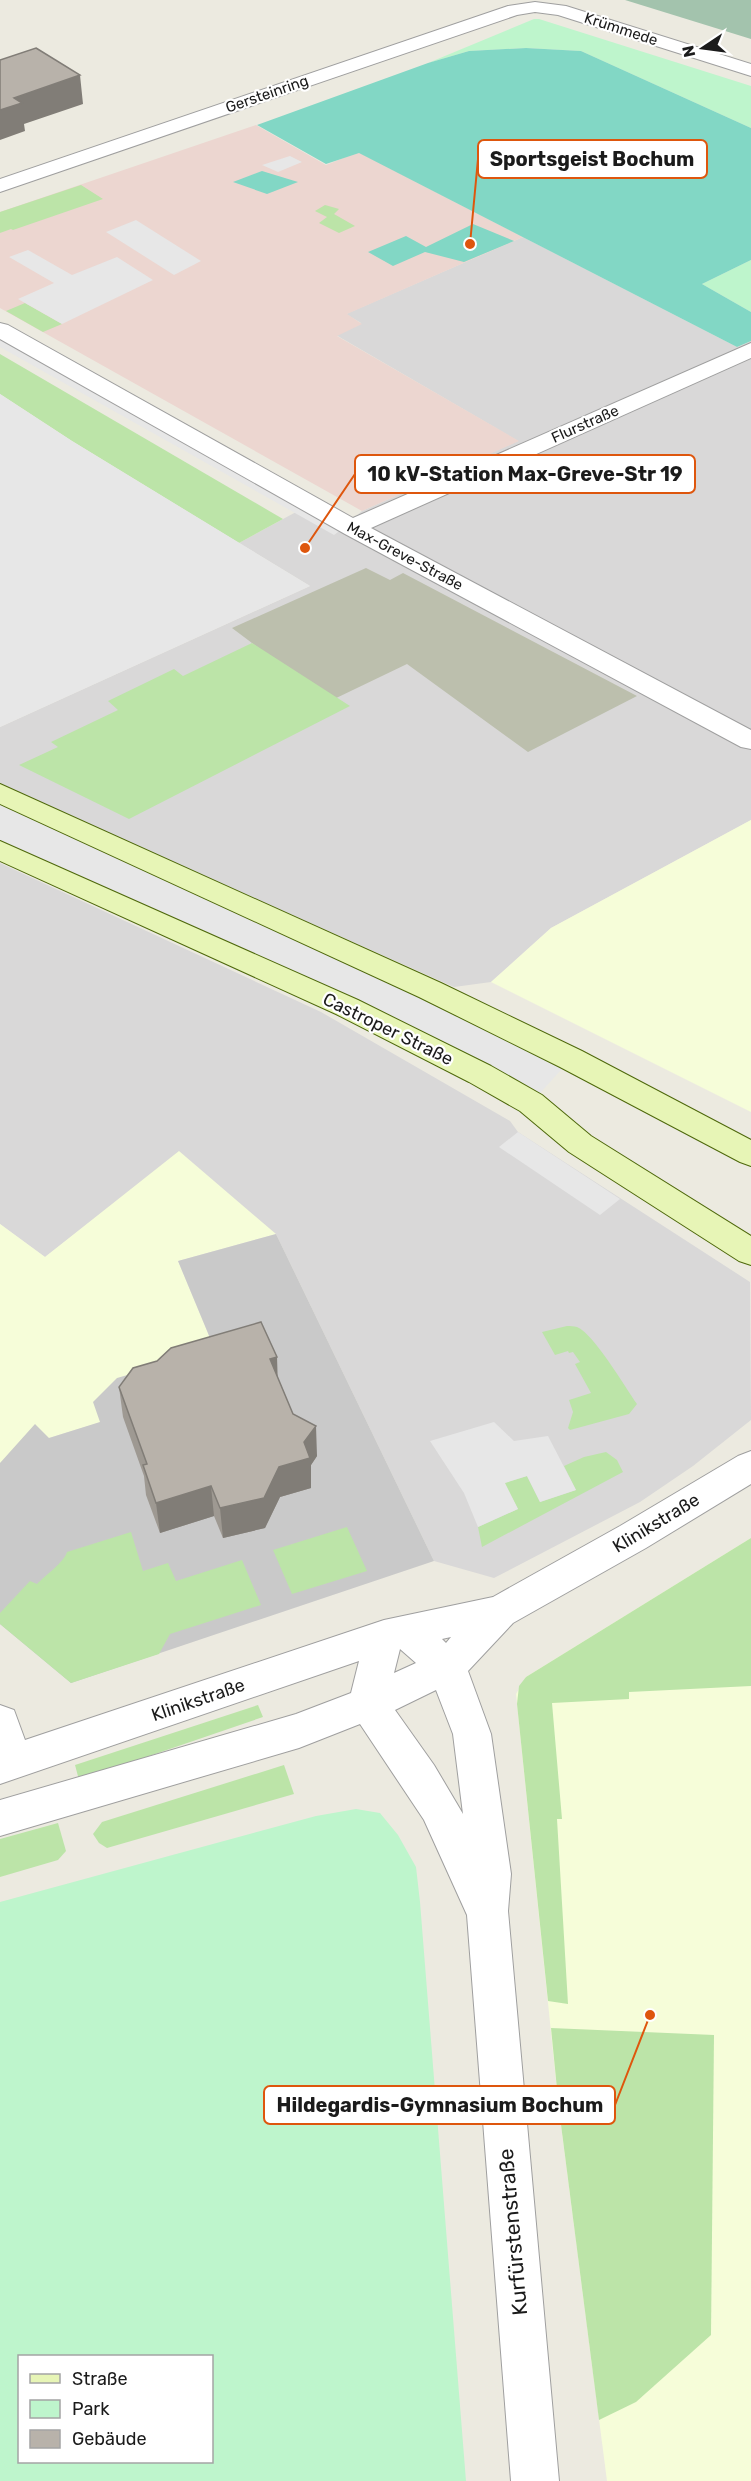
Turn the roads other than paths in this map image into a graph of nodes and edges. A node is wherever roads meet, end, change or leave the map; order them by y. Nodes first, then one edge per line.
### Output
1 (530, 3) edge
2 (751, 70) edge
3 (0, 186) edge
4 (0, 330) edge
5 (751, 350) edge
6 (354, 529) junction
7 (751, 741) edge
8 (0, 793) edge
9 (0, 850) edge
10 (751, 1154) edge
11 (751, 1252) edge
12 (750, 1465) edge
13 (500, 1612) junction
14 (394, 1633) junction
15 (447, 1667) junction
16 (368, 1704) junction
17 (0, 1722) edge
18 (4, 1774) edge
19 (0, 1818) edge
20 (487, 1911) junction
21 (535, 2481) edge

1 - 2 street, Krümmede
1 - 3 street, Gersteinring
4 - 6 street, Max-Greve-Straße
5 - 6 street, Flurstraße
6 - 7 street, Max-Greve-Straße
8 - 10 main road
9 - 11 main road, Castroper Straße
12 - 13 street, Klinikstraße
13 - 14 street, Klinikstraße
13 - 15 street, Klinikstraße
14 - 15 street
14 - 16 street
14 - 18 street, Klinikstraße
15 - 16 street, Klinikstraße
15 - 20 street, Kurfürstenstraße
16 - 19 street, Klinikstraße
16 - 20 street, Kurfürstenstraße
17 - 18 street
20 - 21 street, Kurfürstenstraße

